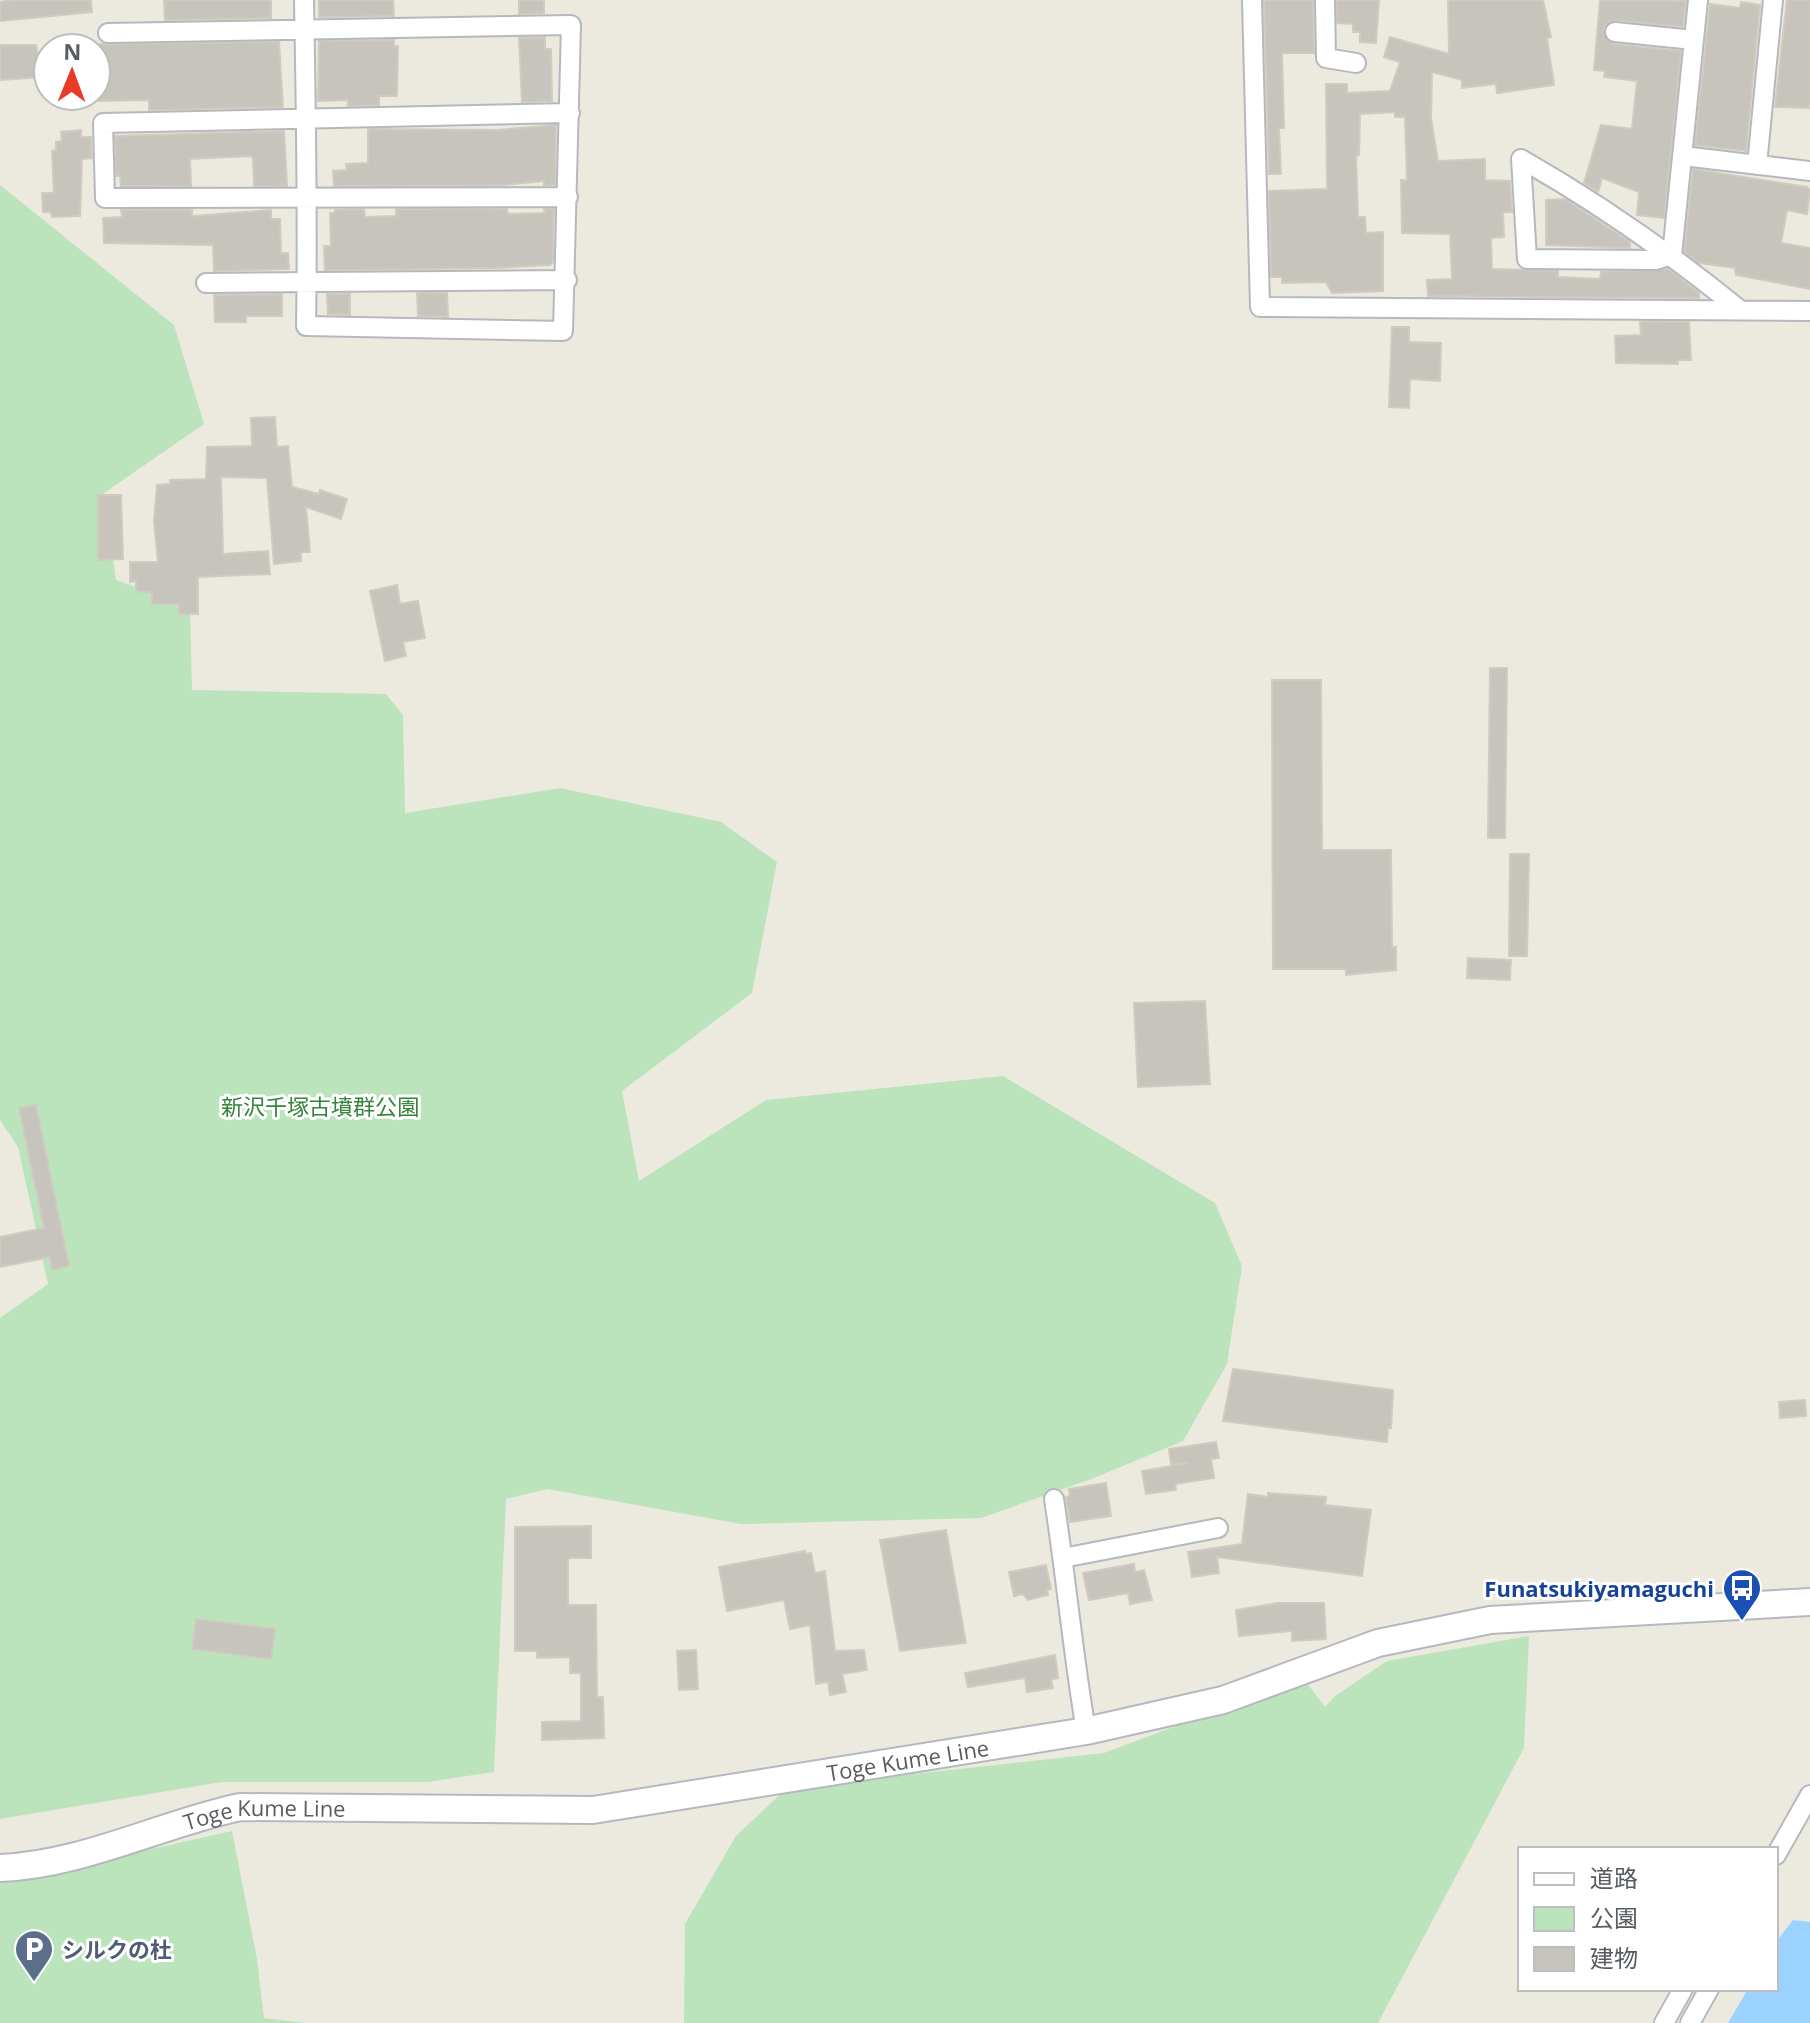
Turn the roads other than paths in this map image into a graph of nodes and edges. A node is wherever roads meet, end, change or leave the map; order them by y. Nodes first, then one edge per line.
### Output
1 (304, 0) edge
2 (1252, 0) edge
3 (1325, 0) edge
4 (1698, 0) edge
5 (1773, 0) edge
6 (304, 28) junction
7 (1615, 32) dead end
8 (112, 33) edge
9 (1694, 40) junction
10 (1356, 63) dead end
11 (570, 113) junction
12 (307, 119) junction
13 (1683, 156) junction
14 (1757, 165) junction
15 (1810, 171) edge
16 (568, 197) junction
17 (309, 198) junction
18 (1672, 255) junction
19 (567, 280) junction
20 (307, 281) junction
21 (206, 283) dead end
22 (1740, 310) junction
23 (1810, 311) edge
24 (1054, 1499) dead end
25 (1218, 1528) dead end
26 (1063, 1558) junction
27 (1810, 1602) edge
28 (1086, 1731) junction
29 (1810, 1795) edge
30 (1778, 1851) edge
31 (0, 1868) edge
32 (1682, 1991) edge
33 (1708, 1991) edge
34 (1664, 2023) edge
35 (1690, 2023) edge

1 - 6 street
2 - 22 street
3 - 10 street
4 - 9 street
5 - 14 street
6 - 8 street
6 - 11 street
6 - 12 street
7 - 9 street
9 - 13 street
11 - 12 street
11 - 16 street
12 - 17 street
12 - 17 street
13 - 14 street
13 - 18 street
14 - 15 street
16 - 17 street
16 - 19 street
17 - 20 street
18 - 18 street
18 - 22 street
19 - 20 street
19 - 20 street
20 - 21 street
22 - 23 street
24 - 26 street
25 - 26 street
26 - 28 street
27 - 28 main road, Toge Kume Line
28 - 31 main road, Toge Kume Line
29 - 30 street
32 - 34 street
33 - 35 street

